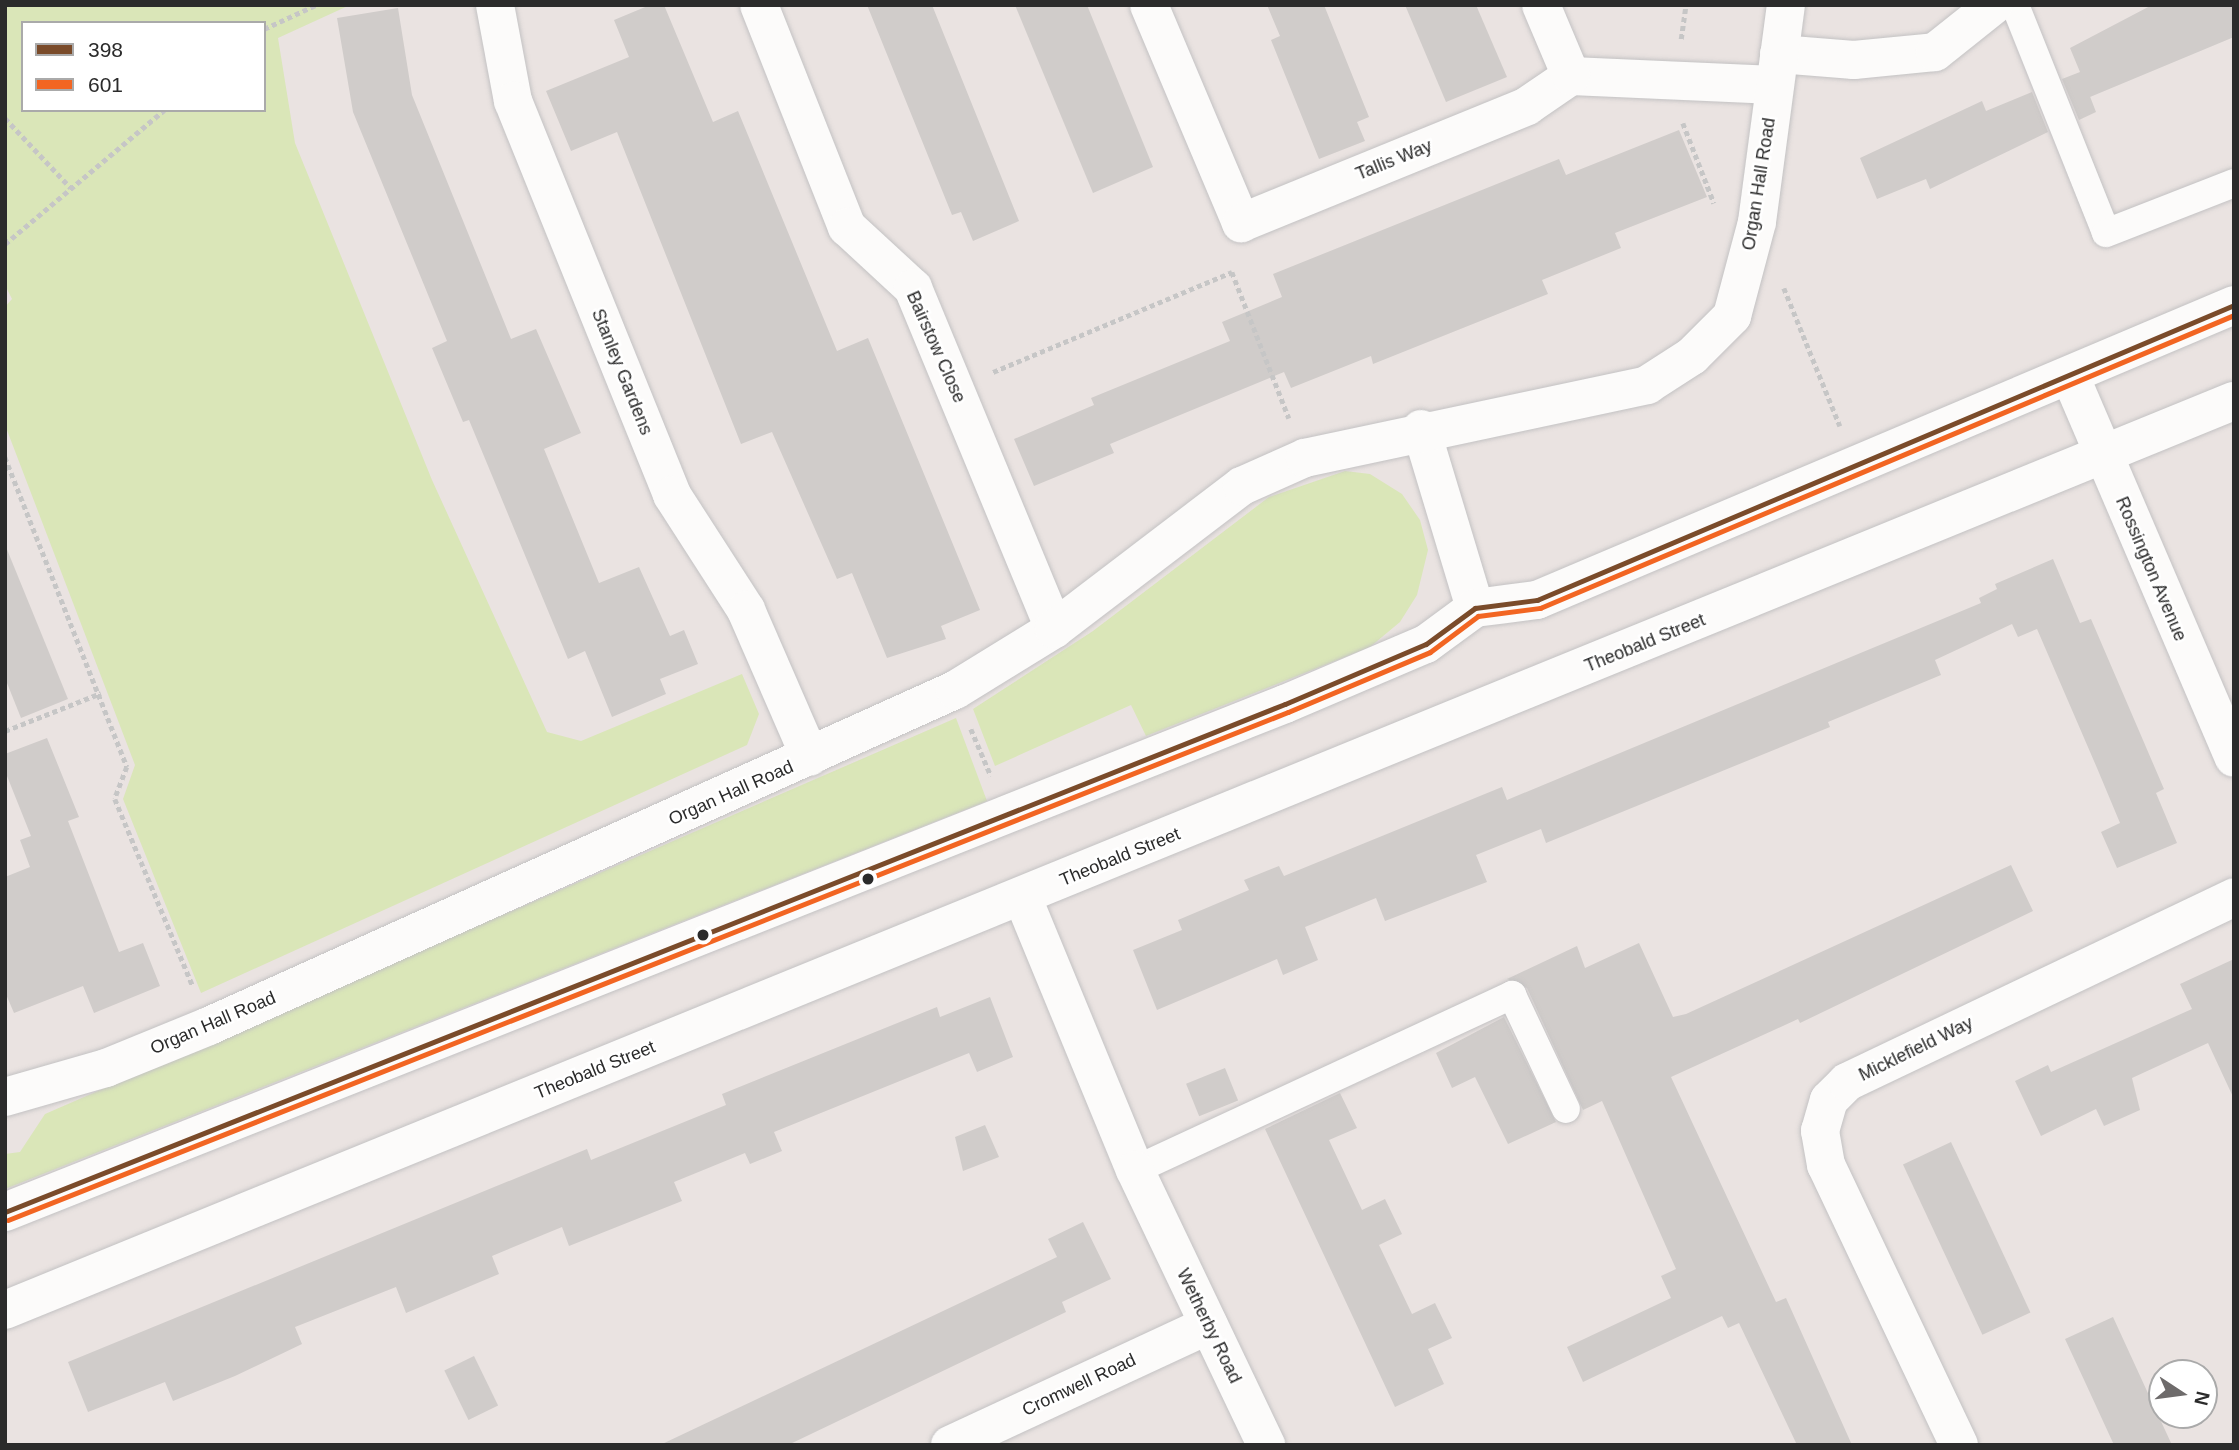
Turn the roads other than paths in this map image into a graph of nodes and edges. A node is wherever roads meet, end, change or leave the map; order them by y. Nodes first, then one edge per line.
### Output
1 (495, 5) edge
2 (759, 5) edge
3 (1149, 5) edge
4 (1541, 5) edge
5 (1786, 5) edge
6 (1994, 5) edge
7 (2015, 5) edge
8 (1777, 69) junction
9 (1571, 76) junction
10 (2234, 183) edge
11 (2234, 305) edge
12 (2071, 378) junction
13 (2234, 401) edge
14 (1421, 429) junction
15 (2103, 458) junction
16 (1475, 608) junction
17 (1054, 629) junction
18 (810, 757) junction
19 (2234, 758) edge
20 (1022, 896) junction
21 (2234, 897) edge
22 (5, 1097) edge
23 (1566, 1109) dead end
24 (1135, 1170) junction
25 (5, 1212) edge
26 (5, 1310) edge
27 (1208, 1325) junction
28 (950, 1445) edge
29 (1266, 1445) edge
30 (1959, 1445) edge

1 - 18 street, Stanley Gardens
2 - 17 street, Bairstow Close
3 - 9 street, Tallis Way
4 - 9 street
5 - 8 street, Organ Hall Road
6 - 8 street
7 - 10 lane
8 - 9 street
8 - 14 street, Organ Hall Road
11 - 12 street
12 - 15 street, Rossington Avenue
12 - 16 street
13 - 15 street, Theobald Street
14 - 16 street
14 - 17 street, Organ Hall Road
15 - 19 street, Rossington Avenue
15 - 20 street, Theobald Street
16 - 25 street
17 - 18 street, Organ Hall Road
18 - 22 street, Organ Hall Road
20 - 24 street, Wetherby Road
20 - 26 street, Theobald Street
21 - 30 street, Micklefield Way
23 - 24 lane
24 - 27 street, Wetherby Road
27 - 28 street, Cromwell Road
27 - 29 street, Wetherby Road

